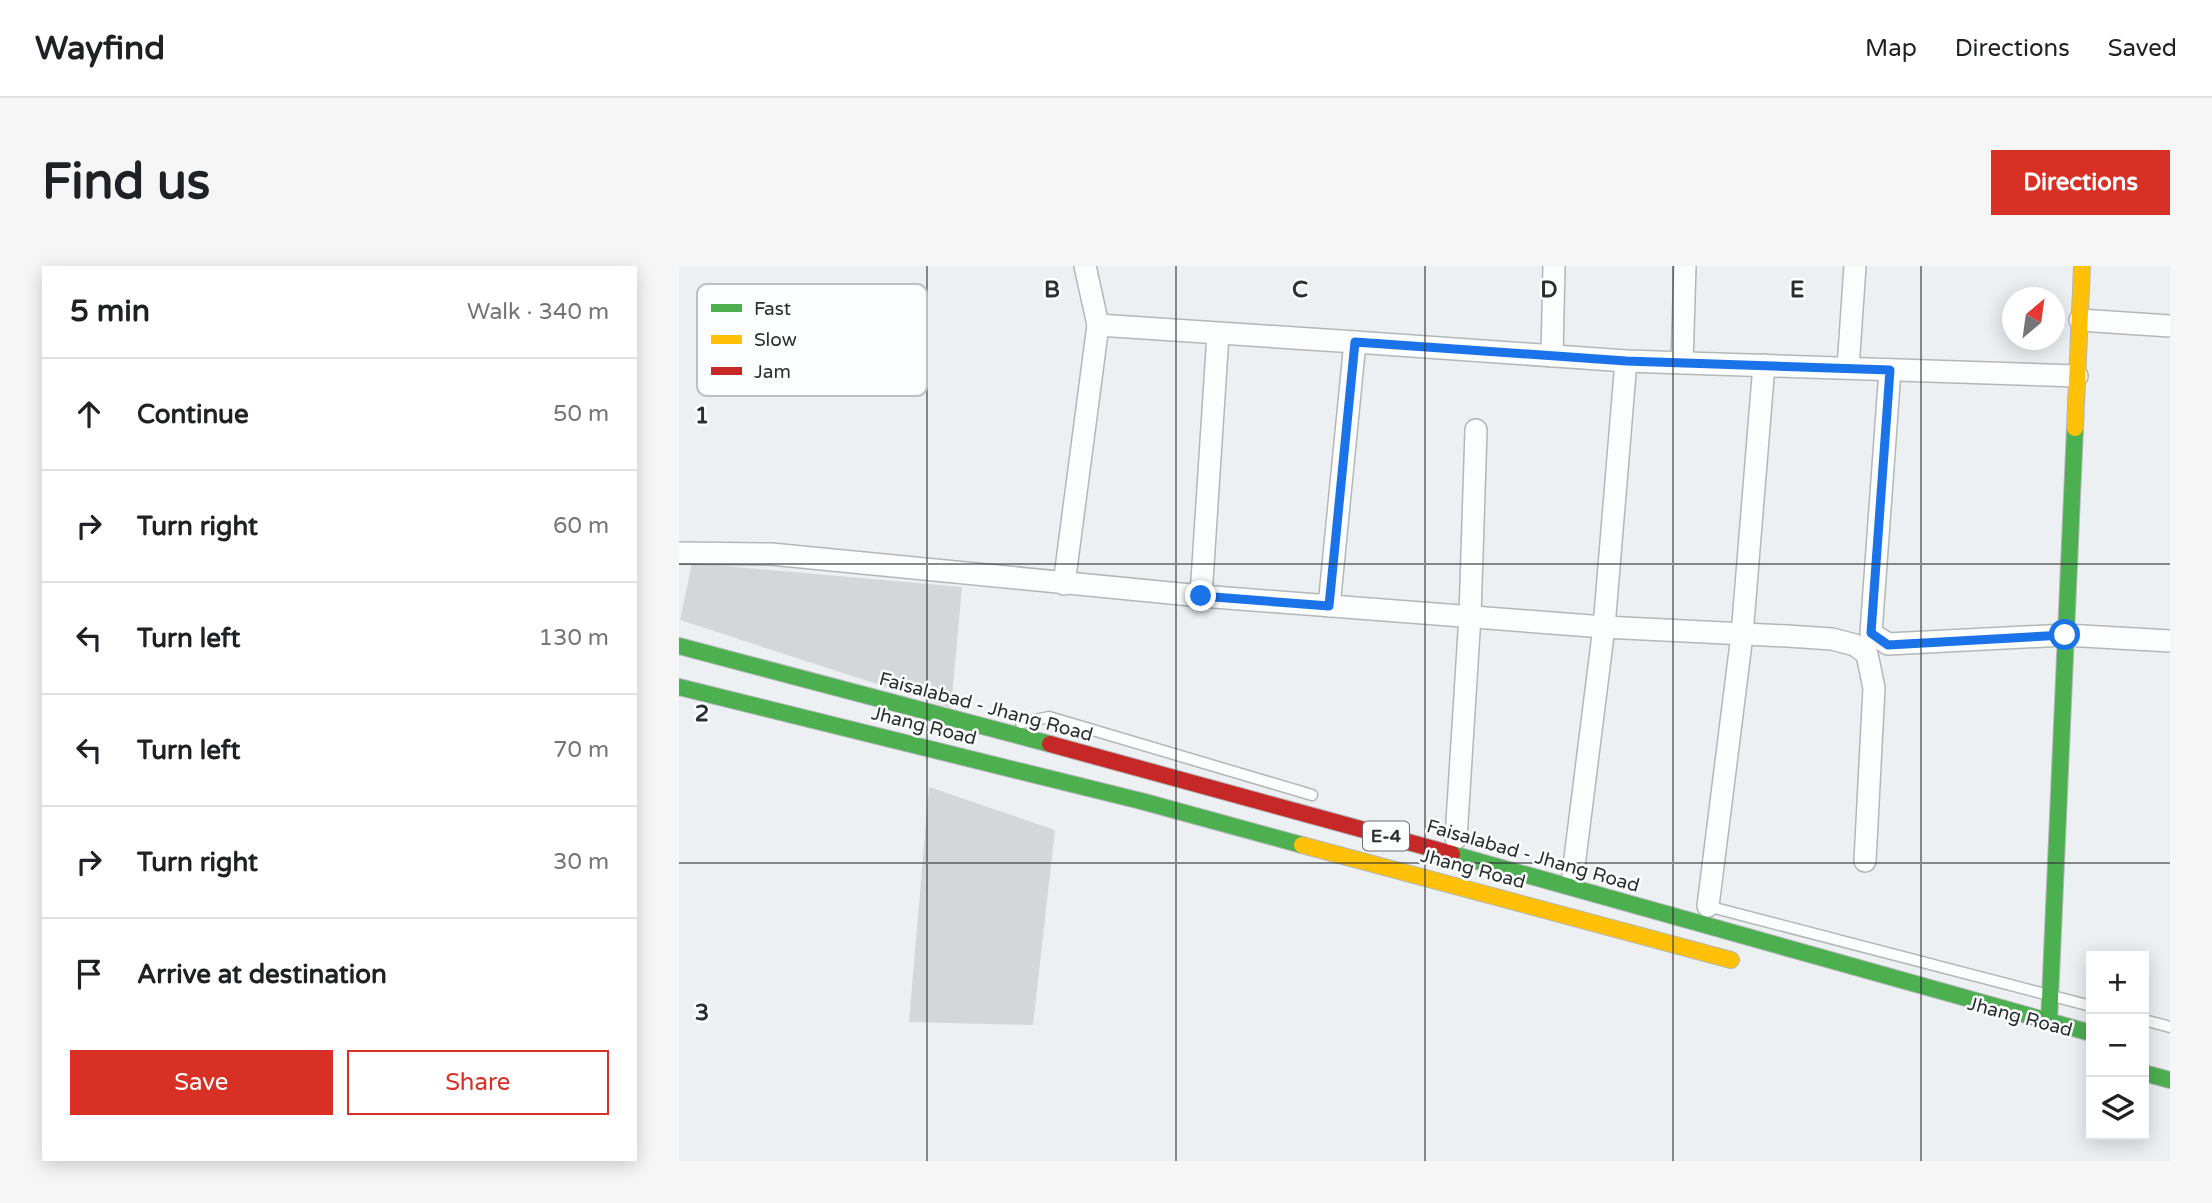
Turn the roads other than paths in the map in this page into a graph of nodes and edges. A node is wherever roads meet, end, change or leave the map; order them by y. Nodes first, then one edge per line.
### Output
1 (1085, 266) edge
2 (1554, 266) edge
3 (1685, 266) edge
4 (1855, 266) edge
5 (2082, 266) edge
6 (2080, 320) junction
7 (1098, 325) junction
8 (2170, 326) edge
9 (1218, 334) junction
10 (1355, 342) junction
11 (1552, 356) junction
12 (1626, 361) junction
13 (1682, 363) junction
14 (1764, 365) junction
15 (1848, 368) junction
16 (1890, 370) junction
17 (2077, 376) junction
18 (1476, 430) dead end
19 (679, 553) edge
20 (1064, 584) junction
21 (1201, 596) junction
22 (1329, 606) junction
23 (1470, 616) junction
24 (1604, 627) junction
25 (1742, 635) junction
26 (2065, 635) junction
27 (2170, 641) edge
28 (679, 646) edge
29 (679, 687) edge
30 (988, 730) junction
31 (1325, 799) dead end
32 (1456, 838) dead end
33 (1865, 861) dead end
34 (1573, 874) dead end
35 (1701, 905) joint
36 (1741, 963) dead end
37 (2049, 995) junction
38 (2086, 1005) edge
39 (2149, 1021) edge
40 (2049, 1022) junction
41 (2170, 1027) edge
42 (2086, 1032) edge
43 (2149, 1074) edge
44 (2170, 1080) edge

1 - 7 street
2 - 11 street
3 - 13 street
4 - 15 street
5 - 6 main road
6 - 8 street
6 - 17 main road
7 - 9 street
7 - 20 street
9 - 10 street
9 - 21 street
10 - 11 street
10 - 22 street
11 - 12 street
12 - 13 street
12 - 24 street
13 - 14 street
14 - 15 street
14 - 25 street
15 - 16 street
16 - 17 street
16 - 26 street
17 - 26 main road
18 - 23 street
19 - 20 street
20 - 21 street
21 - 22 street
22 - 23 street
23 - 24 street
23 - 32 street
24 - 25 street
24 - 34 street
25 - 33 street
25 - 35 street
26 - 27 street
26 - 37 main road
28 - 30 main road, Faisalabad - Jhang Road / E-4
29 - 36 main road, Jhang Road / E-4
30 - 31 lane
30 - 40 main road, Faisalabad - Jhang Road / E-4
35 - 37 lane
37 - 38 lane
37 - 40 main road
39 - 41 lane
40 - 42 main road, Faisalabad - Jhang Road / E-4
43 - 44 main road

